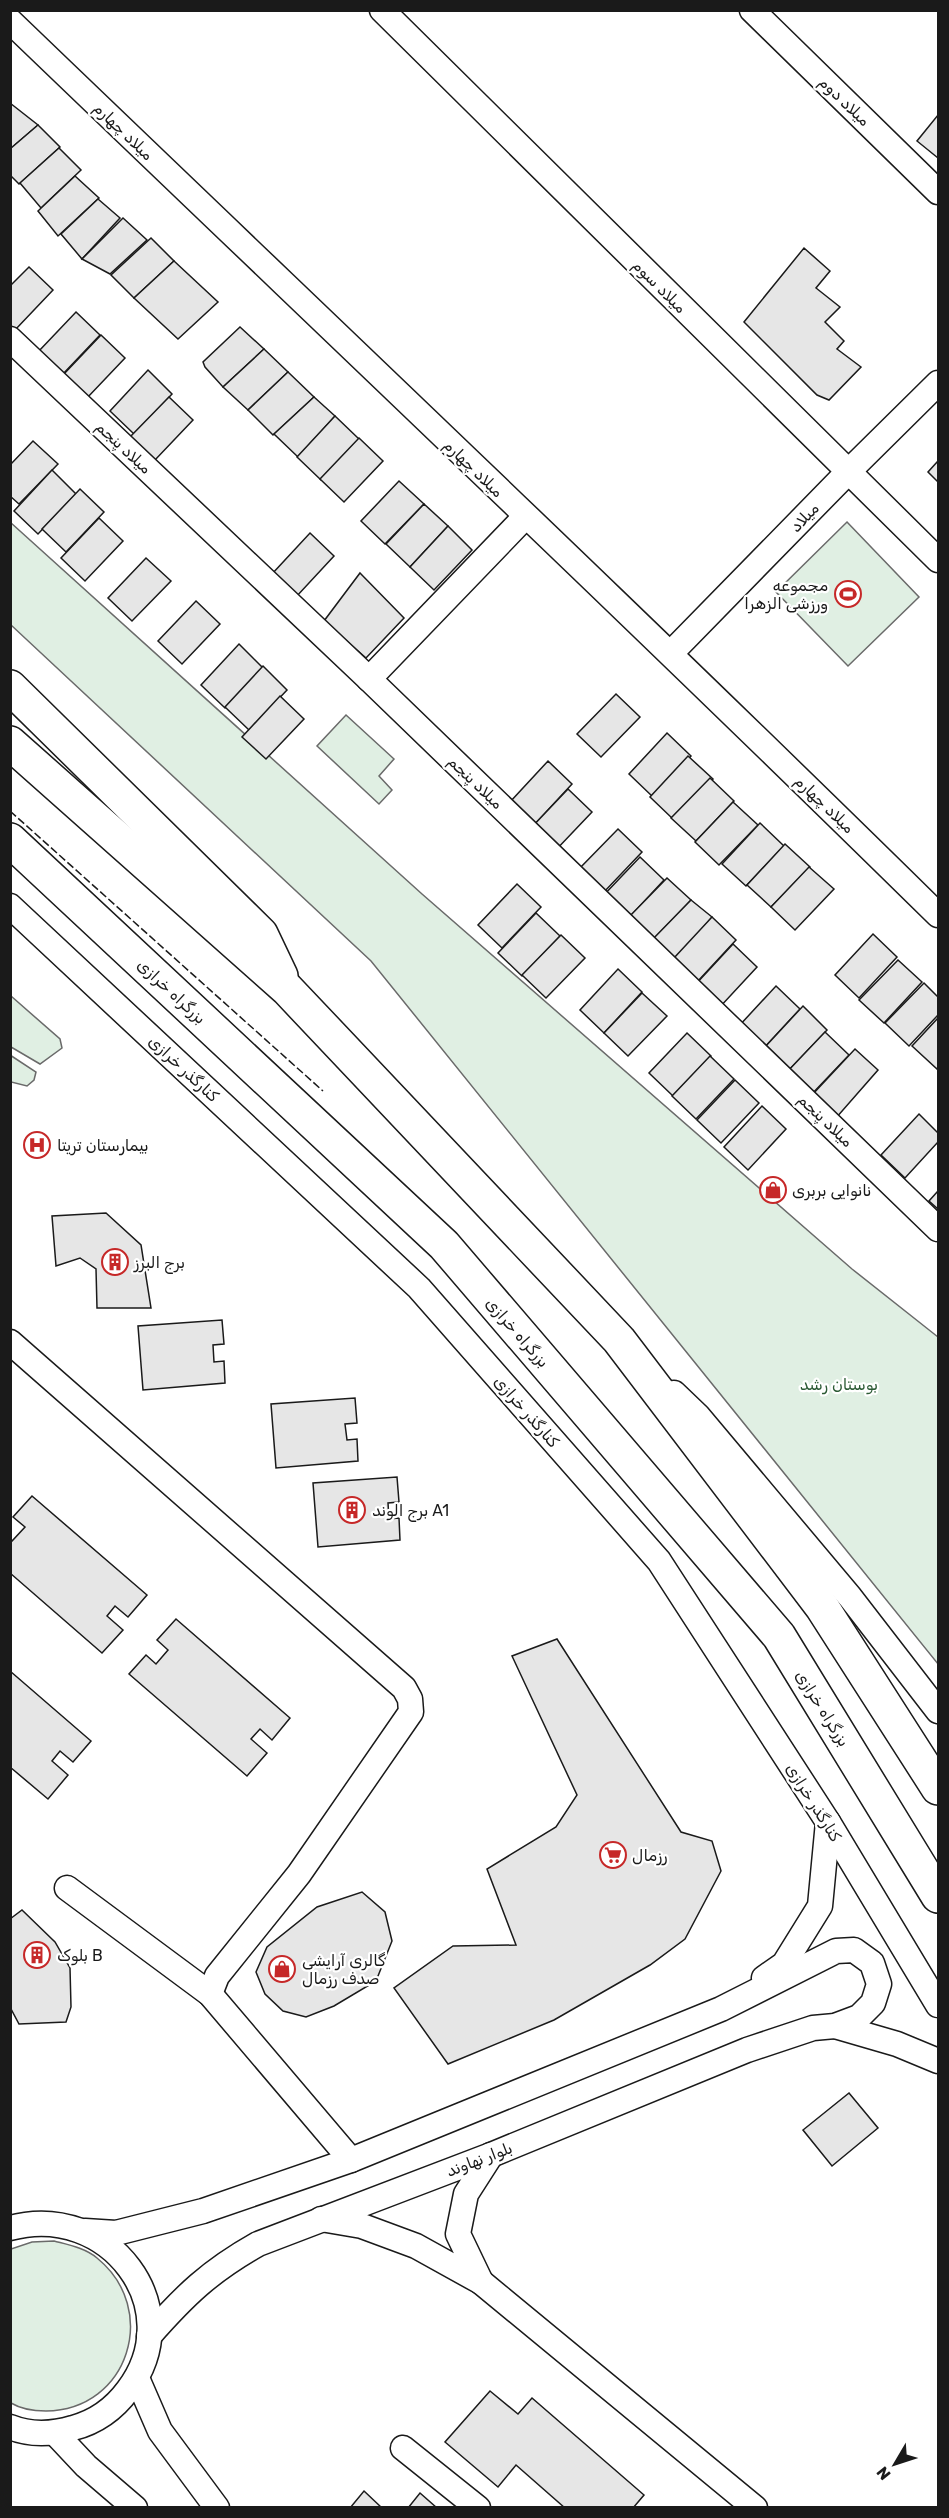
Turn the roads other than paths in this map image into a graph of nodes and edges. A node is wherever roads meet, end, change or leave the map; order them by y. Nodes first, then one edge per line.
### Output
1 (382, 10) edge
2 (752, 10) edge
3 (10, 21) edge
4 (939, 192) edge
5 (10, 339) edge
6 (939, 383) edge
7 (848, 472) junction
8 (525, 517) junction
9 (939, 560) edge
10 (671, 653) junction
11 (369, 679) junction
12 (10, 687) edge
13 (10, 743) edge
14 (10, 840) edge
15 (10, 906) edge
16 (939, 915) edge
17 (287, 989) junction
18 (939, 1229) edge
19 (619, 1340) junction
20 (10, 1342) edge
21 (939, 1711) edge
22 (939, 1788) edge
23 (828, 1822) junction
24 (67, 1888) dead end
25 (939, 1896) edge
26 (210, 1994) junction
27 (939, 2005) edge
28 (721, 2009) junction
29 (835, 2026) junction
30 (939, 2061) edge
31 (491, 2155) junction
32 (351, 2160) junction
33 (321, 2218) junction
34 (10, 2228) edge
35 (85, 2231) junction
36 (481, 2282) junction
37 (149, 2336) junction
38 (137, 2378) junction
39 (10, 2427) edge
40 (55, 2433) junction
41 (402, 2448) dead end
42 (135, 2508) edge
43 (217, 2508) edge
44 (478, 2508) edge
45 (755, 2508) edge

1 - 7 street, میلاد سوم
2 - 4 street, میلاد دوم
3 - 8 street, میلاد چهارم
5 - 11 street, میلاد پنجم
6 - 7 street, میلاد
7 - 9 street, میلاد سوم
7 - 10 street, میلاد
8 - 10 street, میلاد چهارم
8 - 11 street
10 - 16 street, میلاد چهارم
11 - 18 street, میلاد پنجم
12 - 17 highway
13 - 17 highway
14 - 25 highway, بزرگراه خرازی
15 - 23 street, کنارگذر خرازی
17 - 19 highway
19 - 21 street
19 - 22 highway
20 - 26 street
23 - 27 street, کنارگذر خرازی
23 - 28 street
24 - 26 street
26 - 32 street
28 - 29 street
28 - 32 street
29 - 30 street
29 - 31 street, بلوار نهاوند
31 - 33 street, بلوار نهاوند
31 - 36 street
32 - 35 street
33 - 36 street
33 - 37 street, بلوار نهاوند
34 - 35 street
35 - 37 street
36 - 45 street
37 - 38 street
38 - 40 street
38 - 43 street
39 - 40 street
40 - 42 street
41 - 44 street

